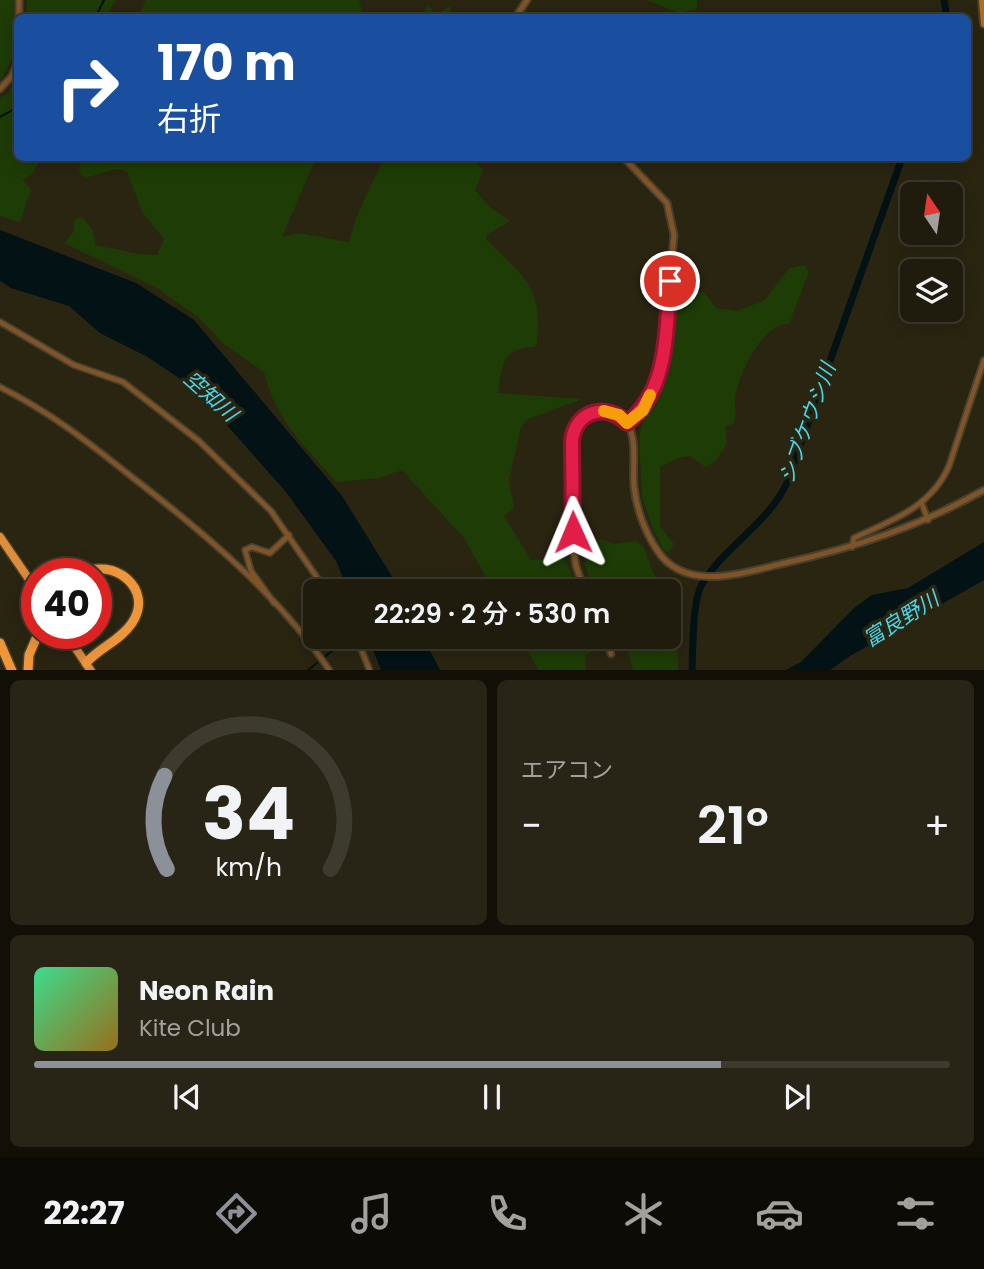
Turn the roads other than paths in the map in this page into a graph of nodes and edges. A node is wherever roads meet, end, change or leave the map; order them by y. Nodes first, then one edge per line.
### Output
1 (982, 0) edge
2 (984, 24) edge
3 (14, 71) edge
4 (0, 89) edge
5 (627, 161) edge
6 (0, 322) edge
7 (984, 360) edge
8 (0, 387) edge
9 (627, 423) junction
10 (984, 490) edge
11 (922, 504) junction
12 (928, 520) junction
13 (289, 535) junction
14 (0, 537) edge
15 (852, 548) junction
16 (21, 568) edge
17 (112, 570) edge
18 (318, 579) edge
19 (581, 579) edge
20 (274, 604) junction
21 (0, 643) edge
22 (112, 644) edge
23 (32, 649) edge
24 (76, 649) edge
25 (107, 649) edge
26 (361, 649) edge
27 (610, 649) edge
28 (611, 654) dead end
29 (88, 667) edge
30 (12, 670) edge
31 (27, 670) edge
32 (330, 670) edge
33 (370, 670) edge

1 - 2 main road
3 - 4 street
5 - 9 street
6 - 13 street
7 - 11 street
8 - 20 street
9 - 15 street
9 - 19 street
10 - 12 street
11 - 12 street
11 - 15 street
12 - 15 street
13 - 18 street
13 - 20 street
14 - 16 highway
17 - 22 highway
20 - 32 street
21 - 30 highway
23 - 31 highway
24 - 29 highway
25 - 29 highway
26 - 33 street
27 - 28 street

